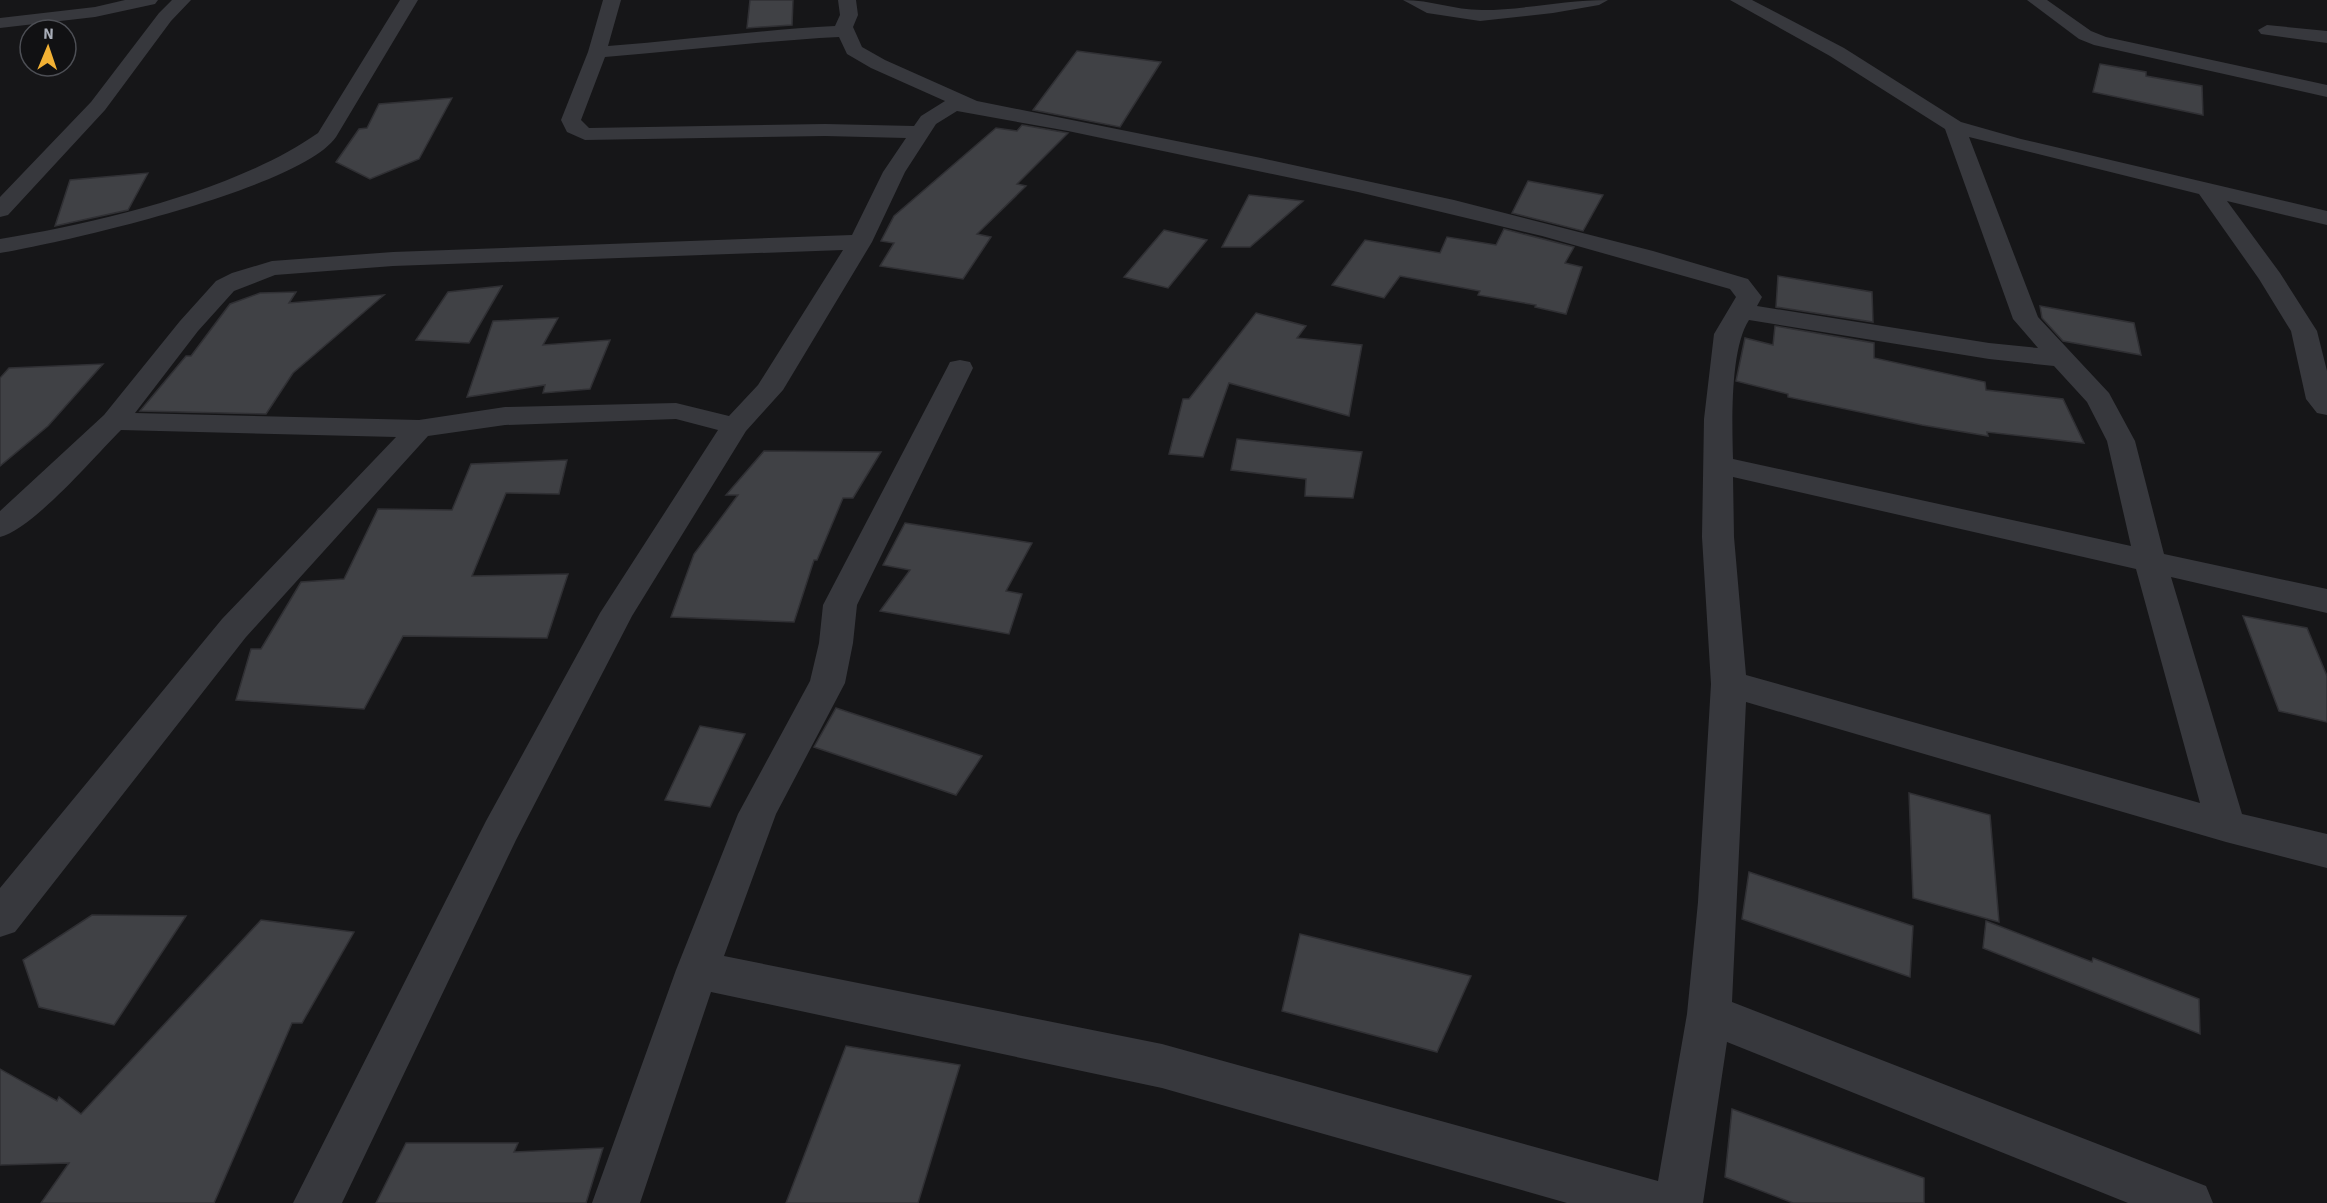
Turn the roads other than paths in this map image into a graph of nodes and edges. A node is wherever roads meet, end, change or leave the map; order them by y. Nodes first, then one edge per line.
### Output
1 (149, 0) edge
2 (182, 0) edge
3 (409, 0) edge
4 (612, 0) edge
5 (847, 0) edge
6 (1412, 0) edge
7 (1599, 0) edge
8 (1739, 0) edge
9 (2036, 0) edge
10 (0, 23) edge
11 (2267, 30) dead end
12 (845, 31) junction
13 (2327, 37) edge
14 (597, 52) junction
15 (2327, 91) edge
16 (971, 106) junction
17 (1954, 126) junction
18 (922, 132) junction
19 (2206, 188) junction
20 (0, 210) edge
21 (2327, 218) edge
22 (860, 242) junction
23 (0, 246) edge
24 (1742, 310) junction
25 (2064, 359) junction
26 (960, 369) dead end
27 (2327, 407) edge
28 (114, 421) junction
29 (735, 426) junction
30 (419, 429) junction
31 (1719, 465) junction
32 (0, 527) edge
33 (2151, 561) junction
34 (2327, 602) edge
35 (1729, 684) junction
36 (2226, 826) junction
37 (2327, 851) edge
38 (0, 919) edge
39 (697, 970) junction
40 (1709, 1014) junction
41 (317, 1203) edge
42 (616, 1203) edge
43 (1652, 1203) edge
44 (1678, 1203) edge
45 (2189, 1203) edge

1 - 10 street
2 - 20 street
3 - 23 street
4 - 14 street
5 - 12 street
6 - 7 street
8 - 17 street
9 - 15 street
11 - 13 street
12 - 14 street
12 - 16 street
14 - 18 street
16 - 18 street
16 - 24 street
17 - 19 street
17 - 25 street
18 - 22 street
19 - 21 street
19 - 27 street
22 - 28 street
22 - 29 street
24 - 25 street
24 - 31 street
25 - 33 street
26 - 39 street
28 - 30 street
28 - 32 street
29 - 30 street
29 - 41 street
30 - 38 street
31 - 33 street
31 - 35 street
33 - 34 street
33 - 36 street
35 - 36 street
35 - 40 street
36 - 37 street
39 - 42 street
39 - 43 street
40 - 44 street
40 - 45 street

